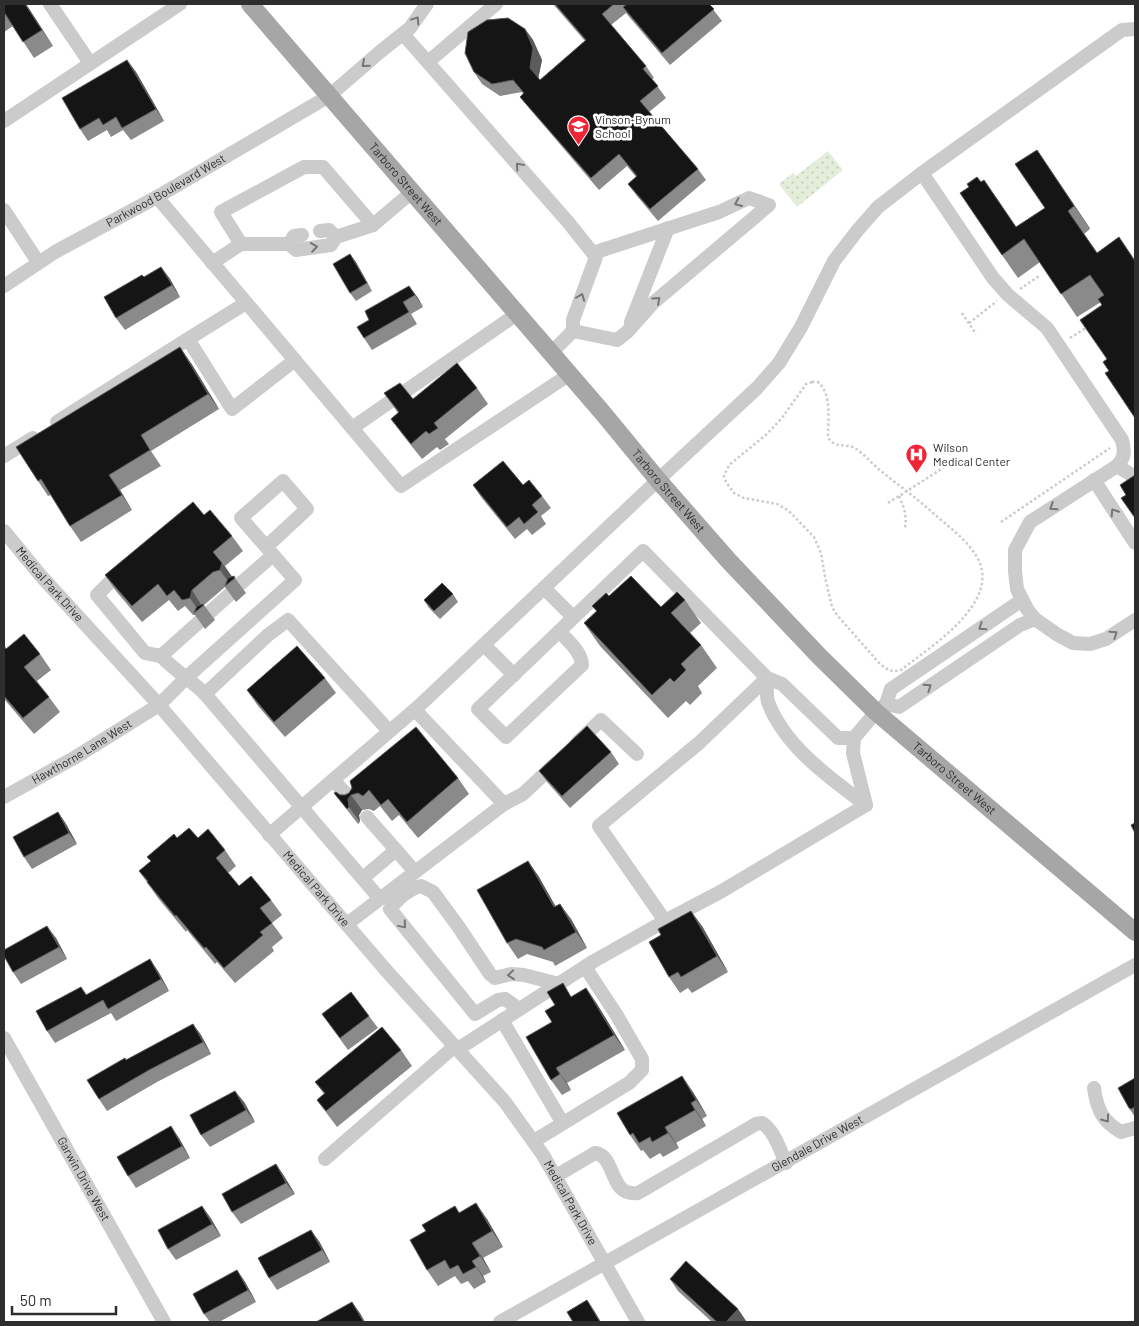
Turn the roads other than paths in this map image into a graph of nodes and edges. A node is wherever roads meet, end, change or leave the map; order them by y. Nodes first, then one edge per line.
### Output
1 (50, 4) edge
2 (180, 4) edge
3 (250, 4) edge
4 (427, 4) edge
5 (496, 4) edge
6 (1135, 29) edge
7 (403, 34) junction
8 (428, 62) junction
9 (90, 63) junction
10 (329, 96) junction
11 (4, 121) edge
12 (922, 173) junction
13 (412, 192) junction
14 (157, 197) junction
15 (4, 210) edge
16 (373, 225) junction
17 (668, 228) junction
18 (320, 231) dead end
19 (302, 235) dead end
20 (336, 237) junction
21 (241, 244) junction
22 (289, 244) junction
23 (593, 253) junction
24 (38, 262) junction
25 (212, 262) junction
26 (4, 286) edge
27 (246, 303) junction
28 (517, 314) junction
29 (573, 331) junction
30 (627, 332) junction
31 (188, 339) junction
32 (551, 353) junction
33 (295, 360) junction
34 (570, 374) junction
35 (352, 428) junction
36 (4, 456) edge
37 (1117, 466) junction
38 (1135, 477) edge
39 (658, 480) junction
40 (1094, 480) junction
41 (4, 531) edge
42 (1135, 544) edge
43 (270, 551) junction
44 (114, 578) edge
45 (544, 588) junction
46 (1022, 600) junction
47 (573, 617) junction
48 (253, 618) junction
49 (1036, 619) junction
50 (1135, 620) edge
51 (559, 631) junction
52 (268, 635) junction
53 (484, 645) junction
54 (220, 648) junction
55 (161, 656) junction
56 (237, 666) junction
57 (514, 675) junction
58 (187, 677) junction
59 (767, 678) junction
60 (205, 694) junction
61 (159, 705) junction
62 (881, 708) junction
63 (416, 710) junction
64 (389, 731) junction
65 (854, 738) junction
66 (637, 754) dead end
67 (333, 780) junction
68 (4, 797) edge
69 (354, 802) edge
70 (504, 804) junction
71 (866, 805) junction
72 (302, 807) junction
73 (367, 817) dead end
74 (270, 835) junction
75 (396, 850) junction
76 (415, 872) junction
77 (363, 878) junction
78 (380, 899) junction
79 (665, 921) junction
80 (347, 924) junction
81 (1135, 932) edge
82 (1135, 965) edge
83 (585, 967) junction
84 (559, 984) junction
85 (519, 1009) junction
86 (502, 1020) junction
87 (4, 1038) edge
88 (456, 1048) junction
89 (1094, 1088) dead end
90 (562, 1122) junction
91 (1135, 1128) edge
92 (534, 1141) junction
93 (325, 1159) dead end
94 (786, 1162) junction
95 (556, 1176) junction
96 (606, 1264) junction
97 (164, 1322) edge
98 (500, 1322) edge
99 (638, 1322) edge

1 - 9 street
2 - 9 street
3 - 10 main road, Tarboro Street West
7 -> 4 street, Parkwood Boulevard West
5 - 8 street
6 - 12 street
7 - 8 street
7 -> 10 street, Parkwood Boulevard West
23 -> 8 street
9 - 11 street
10 - 13 main road, Tarboro Street West
10 - 14 street, Parkwood Boulevard West
12 - 37 street
12 - 39 street
13 - 16 street
13 - 28 main road, Tarboro Street West
14 - 24 street, Parkwood Boulevard West
14 - 25 street
15 - 24 street
16 - 20 street
16 - 21 street
17 - 23 street
17 - 30 street
30 -> 17 street
18 - 20 street
19 - 22 street
22 -> 20 street
21 - 22 street
21 - 25 street
29 -> 23 street
24 - 26 street, Parkwood Boulevard West
25 - 27 street
27 - 31 street
27 - 33 street
28 - 32 main road, Tarboro Street West
28 - 35 street
29 - 30 street
29 - 32 street
31 - 33 street
31 - 36 street
32 - 34 main road, Tarboro Street West
33 - 35 street
34 - 35 street
34 - 39 main road, Tarboro Street West
37 - 38 street
37 - 40 street
39 - 45 street
39 - 62 main road, Tarboro Street West
42 -> 40 street
40 -> 46 street
41 - 61 street, Medical Park Drive
43 - 43 street
43 - 48 street, Hawthorne Lane West
43 - 55 street
44 - 55 street
45 - 47 street
45 - 53 street
46 - 49 street
46 -> 62 street
47 - 51 street
47 - 59 street
48 - 52 street
48 - 54 street, Hawthorne Lane West
49 -> 50 street
62 -> 49 street
51 - 57 street
51 - 57 street
52 - 56 street
52 - 64 street
53 - 57 street
53 - 63 street
54 - 56 street
54 - 58 street, Hawthorne Lane West
55 - 58 street
56 - 60 street
58 - 60 street
58 - 61 street, Hawthorne Lane West
59 - 65 street
59 - 71 street
59 - 79 street
60 - 72 street
61 - 68 street, Hawthorne Lane West
61 - 74 street, Medical Park Drive
62 - 65 street
62 - 81 main road, Tarboro Street West
63 - 64 street
63 - 70 street
64 - 67 street
65 - 71 street
66 - 70 street
67 - 69 street
67 - 72 street
70 - 76 street
71 - 79 street
72 - 74 street
72 - 77 street
73 - 75 street
74 - 80 street, Medical Park Drive
75 - 76 street
75 - 77 street
76 - 78 street
77 - 78 street
78 - 80 street
79 - 83 street
80 - 88 street, Medical Park Drive
82 - 94 street, Glendale Drive West
83 - 84 street
83 - 90 street
84 - 85 street
84 -> 85 street
85 - 86 street
86 - 88 street
86 - 90 street
87 - 97 street, Garwin Drive West
88 - 92 street, Medical Park Drive
88 - 93 street
89 -> 91 street
90 - 92 street
92 - 95 street, Medical Park Drive
94 - 95 street
94 - 96 street, Glendale Drive West
95 - 96 street, Medical Park Drive
96 - 98 street, Glendale Drive West
96 - 99 street, Medical Park Drive

